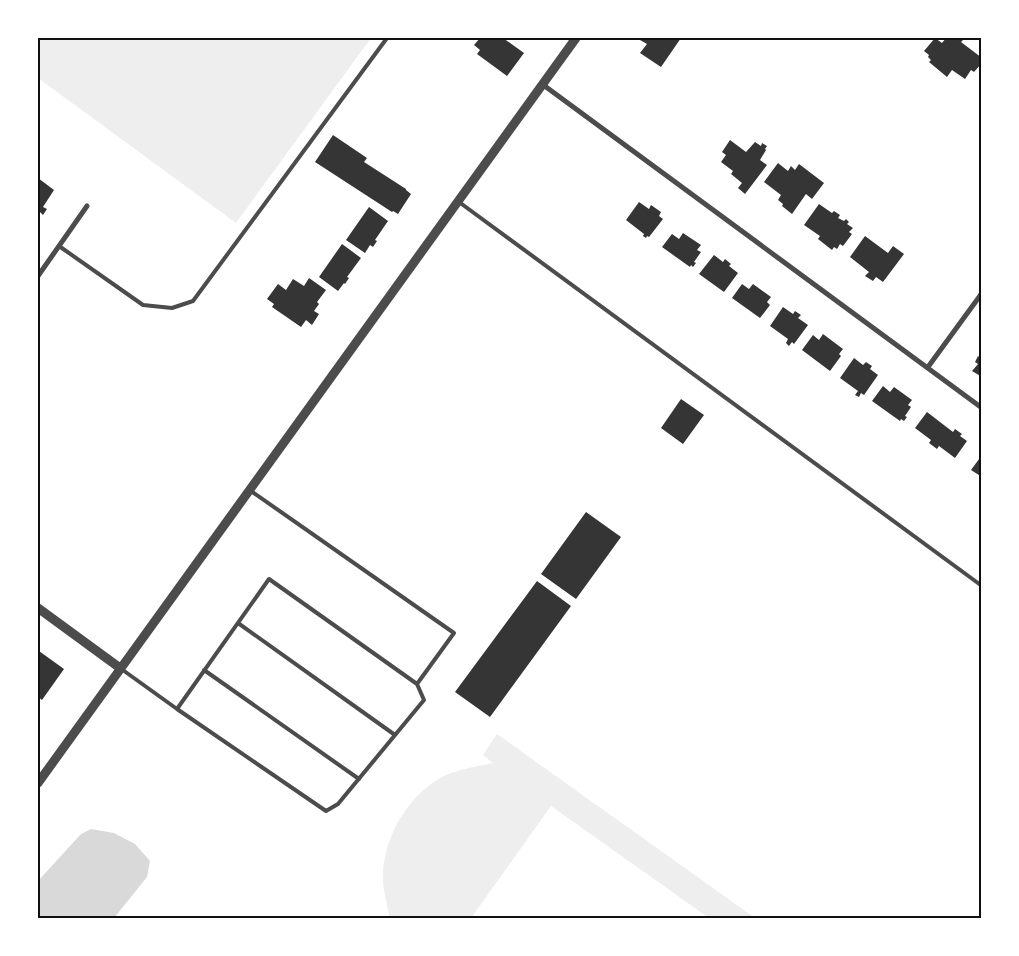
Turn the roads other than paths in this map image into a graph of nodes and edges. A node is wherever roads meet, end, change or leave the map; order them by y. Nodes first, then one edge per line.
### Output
1 (387, 38) edge
2 (576, 38) edge
3 (542, 84) junction
4 (458, 201) junction
5 (87, 206) dead end
6 (59, 246) junction
7 (38, 276) edge
8 (982, 293) edge
9 (928, 367) junction
10 (982, 408) edge
11 (249, 490) junction
12 (982, 586) edge
13 (38, 608) edge
14 (238, 623) junction
15 (120, 668) junction
16 (204, 670) junction
17 (417, 684) junction
18 (177, 709) junction
19 (395, 735) junction
20 (359, 779) junction
21 (38, 783) edge

1 - 6 lane
2 - 3 street
3 - 4 street
3 - 9 street
4 - 11 street
4 - 12 lane
5 - 6 street
6 - 7 street
8 - 9 street
9 - 10 street
11 - 15 street
11 - 17 lane
13 - 15 street
14 - 16 lane
14 - 17 lane
14 - 19 lane
15 - 18 lane
15 - 21 street
16 - 18 lane
16 - 20 lane
17 - 19 lane
18 - 20 lane
19 - 20 lane

